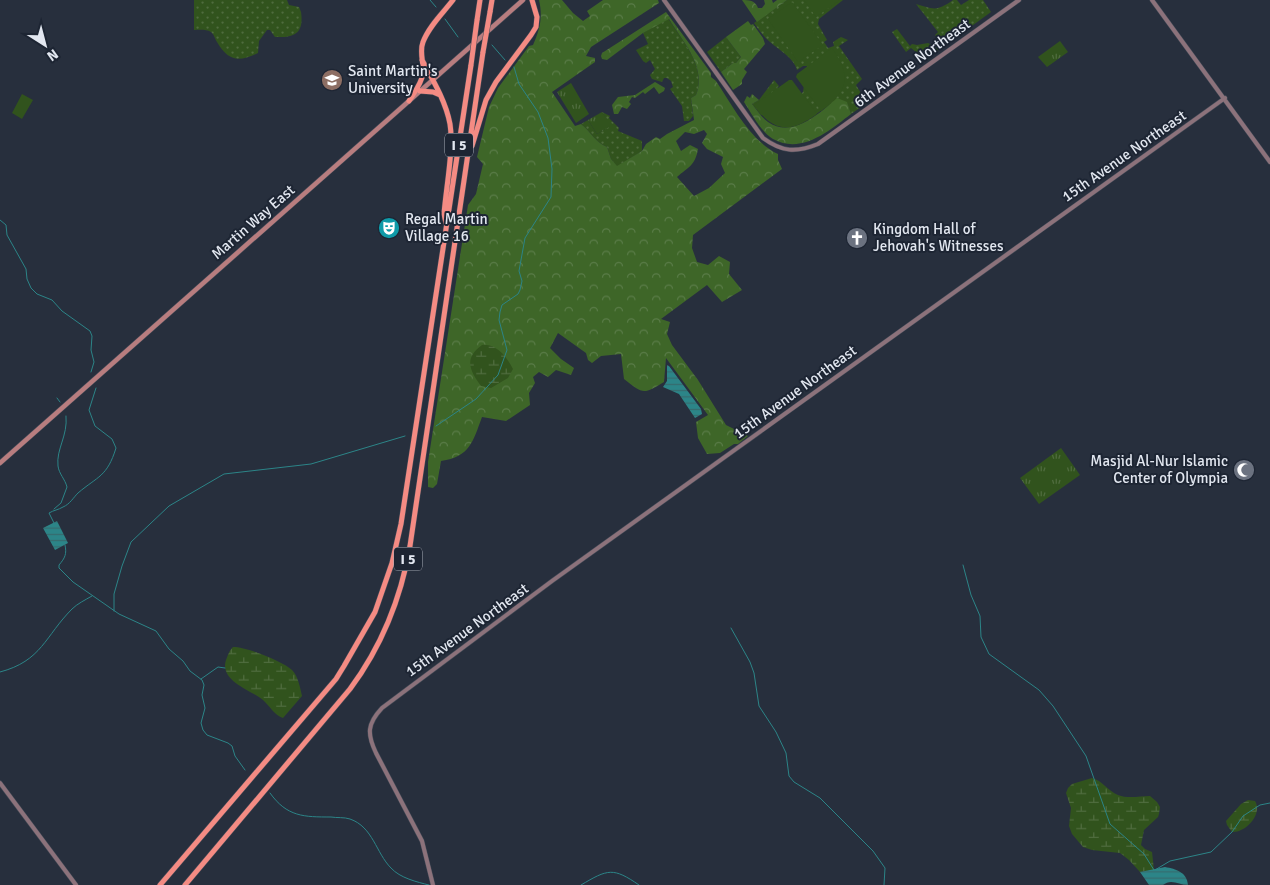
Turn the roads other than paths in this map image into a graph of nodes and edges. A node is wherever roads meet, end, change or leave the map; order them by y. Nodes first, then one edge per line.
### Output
1 (453, 0) edge
2 (480, 0) edge
3 (492, 0) edge
4 (523, 0) edge
5 (532, 0) edge
6 (664, 0) edge
7 (1019, 0) edge
8 (1152, 0) edge
9 (422, 60) junction
10 (433, 80) junction
11 (420, 91) junction
12 (440, 96) junction
13 (1225, 98) junction
14 (409, 101) junction
15 (1270, 162) edge
16 (467, 163) junction
17 (446, 225) junction
18 (0, 463) edge
19 (0, 783) edge
20 (76, 885) edge
21 (160, 885) edge
22 (185, 885) edge
23 (433, 885) edge

1 - 9 highway
2 - 17 highway, I 5, bridge
3 - 16 highway, I 5, bridge
4 - 10 main road, Martin Way East
5 - 16 highway
6 - 7 street, 6th Avenue Northeast
8 - 13 street
9 - 10 highway
9 - 14 highway
10 - 11 main road, Martin Way East
10 - 12 highway
11 - 12 highway
11 - 14 main road, Martin Way East
12 - 17 highway
13 - 15 street
13 - 23 street, 15th Avenue Northeast
14 - 18 main road, Martin Way East
16 - 22 highway, I 5
17 - 21 highway, I 5
19 - 20 street

